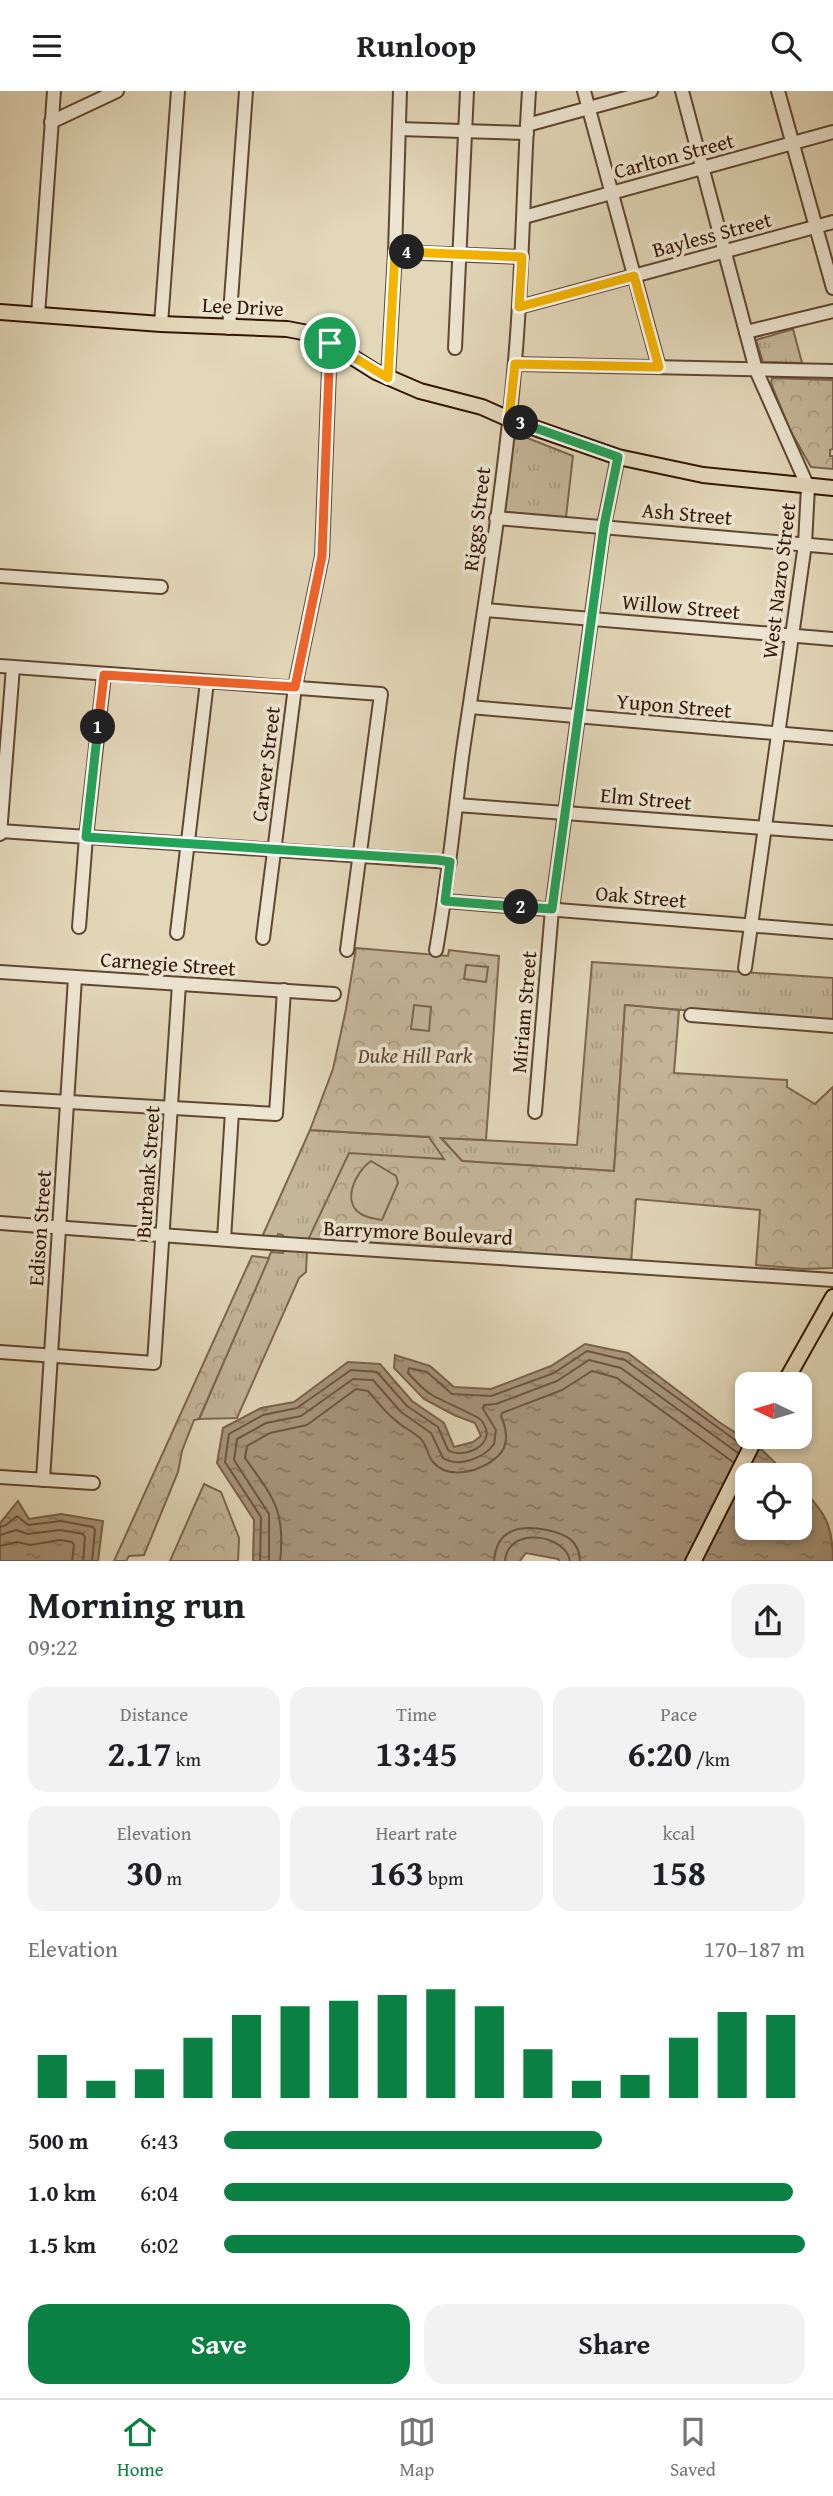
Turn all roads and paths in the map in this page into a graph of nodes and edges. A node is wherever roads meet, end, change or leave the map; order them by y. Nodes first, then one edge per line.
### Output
1 (54, 91) edge
2 (117, 91) edge
3 (178, 91) edge
4 (246, 91) edge
5 (400, 91) edge
6 (467, 91) edge
7 (529, 91) edge
8 (584, 91) edge
9 (651, 91) edge
10 (681, 91) edge
11 (778, 91) edge
12 (589, 108) junction
13 (51, 122) junction
14 (398, 129) junction
15 (527, 129) junction
16 (464, 131) junction
17 (833, 132) edge
18 (793, 143) junction
19 (703, 167) junction
20 (611, 193) junction
21 (524, 217) junction
22 (833, 222) edge
23 (816, 227) junction
24 (725, 251) junction
25 (395, 252) junction
26 (460, 256) junction
27 (522, 257) junction
28 (634, 276) junction
29 (833, 288) edge
30 (519, 307) junction
31 (833, 311) edge
32 (0, 312) edge
33 (38, 315) junction
34 (161, 324) junction
35 (229, 328) junction
36 (746, 332) junction
37 (330, 343) junction
38 (455, 348) dead end
39 (515, 364) junction
40 (659, 367) junction
41 (756, 370) junction
42 (833, 371) edge
43 (388, 378) junction
44 (509, 419) junction
45 (618, 457) junction
46 (808, 487) junction
47 (833, 488) edge
48 (496, 517) junction
49 (604, 526) junction
50 (805, 544) junction
51 (833, 547) edge
52 (0, 576) edge
53 (161, 587) dead end
54 (485, 610) junction
55 (591, 618) junction
56 (793, 636) junction
57 (833, 639) edge
58 (6, 667) edge
59 (104, 675) junction
60 (207, 682) junction
61 (295, 687) junction
62 (470, 707) junction
63 (579, 717) junction
64 (778, 734) junction
65 (833, 738) edge
66 (457, 805) junction
67 (566, 812) junction
68 (766, 828) junction
69 (0, 832) edge
70 (833, 833) edge
71 (86, 837) junction
72 (188, 844) junction
73 (275, 849) junction
74 (360, 855) junction
75 (450, 862) junction
76 (445, 901) junction
77 (552, 909) junction
78 (79, 926) dead end
79 (750, 926) junction
80 (833, 932) edge
81 (177, 933) dead end
82 (263, 939) dead end
83 (347, 950) dead end
84 (436, 950) dead end
85 (746, 968) dead end
86 (0, 972) edge
87 (75, 978) junction
88 (179, 984) junction
89 (284, 991) junction
90 (334, 994) dead end
91 (691, 1015) dead end
92 (833, 1026) edge
93 (0, 1098) edge
94 (67, 1102) junction
95 (173, 1108) junction
96 (232, 1112) junction
97 (535, 1112) dead end
98 (0, 1223) edge
99 (59, 1227) junction
100 (163, 1235) junction
101 (224, 1240) junction
102 (833, 1280) edge
103 (833, 1297) edge
104 (0, 1352) edge
105 (51, 1356) junction
106 (790, 1372) edge
107 (750, 1449) edge
108 (0, 1477) edge
109 (43, 1480) junction
110 (93, 1483) dead end
111 (694, 1561) edge

1 - 13 street
2 - 13 street
3 - 34 street
4 - 35 street
5 - 14 street
6 - 16 street
7 - 15 street, Riggs Street
8 - 12 street
9 - 12 street
10 - 19 street, West Nazro Street
11 - 18 street
12 - 15 street
12 - 20 street
13 - 33 street
14 - 16 street
14 - 25 street
15 - 16 street
15 - 21 street, Riggs Street
16 - 26 street
17 - 18 street, Carlton Street
18 - 19 street, Carlton Street
18 - 23 street
19 - 20 street, Carlton Street
19 - 24 street, West Nazro Street
20 - 21 street, Carlton Street
20 - 28 street
21 - 27 street, Riggs Street
22 - 23 street, Bayless Street
23 - 24 street, Bayless Street
23 - 29 street
24 - 28 street, Bayless Street
24 - 36 street, West Nazro Street
25 - 26 street
25 - 43 street
26 - 27 street
26 - 38 street
27 - 30 street, Riggs Street
28 - 30 street, Bayless Street
28 - 40 street
30 - 39 street, Riggs Street
31 - 36 street
32 - 33 main road, Lee Drive
33 - 34 main road, Lee Drive
34 - 35 main road, Lee Drive
35 - 37 main road, Lee Drive
36 - 41 street, West Nazro Street
37 - 43 main road, Lee Drive
37 - 61 street, Carver Street
39 - 40 street
39 - 44 street, Riggs Street
40 - 41 street
41 - 42 street
41 - 46 street, West Nazro Street
43 - 44 main road, Lee Drive
44 - 45 main road, Lee Drive
44 - 48 street, Riggs Street
45 - 46 main road, Lee Drive
45 - 49 street, Miriam Street
46 - 47 main road, Lee Drive
46 - 50 street, West Nazro Street
48 - 49 street, Ash Street
48 - 54 street, Riggs Street
49 - 50 street, Ash Street
49 - 55 street, Miriam Street
50 - 51 street, Ash Street
50 - 56 street, West Nazro Street
52 - 53 street
54 - 55 street, Willow Street
54 - 62 street, Riggs Street
55 - 56 street, Willow Street
55 - 63 street, Miriam Street
56 - 57 street, Willow Street
56 - 64 street, West Nazro Street
58 - 59 street
58 - 69 street
59 - 60 street
59 - 71 street
60 - 61 street
60 - 72 street
61 - 73 street, Carver Street
61 - 74 street
62 - 63 street, Yupon Street
62 - 66 street, Riggs Street
63 - 64 street, Yupon Street
63 - 67 street, Miriam Street
64 - 65 street, Yupon Street
64 - 68 street, West Nazro Street
66 - 67 street, Elm Street
66 - 75 street, Riggs Street
67 - 68 street, Elm Street
67 - 77 street, Miriam Street
68 - 70 street, Elm Street
68 - 79 street, West Nazro Street
69 - 71 street
71 - 72 street
71 - 78 street
72 - 73 street
72 - 81 street
73 - 74 street
73 - 82 street, Carver Street
74 - 75 street
74 - 83 street
75 - 76 street, Riggs Street
76 - 77 street, Oak Street
76 - 84 street, Riggs Street
77 - 79 street, Oak Street
77 - 97 street, Miriam Street
79 - 80 street, Oak Street
79 - 85 street, West Nazro Street
86 - 87 street, Carnegie Street
87 - 88 street, Carnegie Street
87 - 94 street, Edison Street
88 - 89 street, Carnegie Street
88 - 95 street, Burbank Street
89 - 90 street, Carnegie Street
89 - 96 street
91 - 92 street
93 - 94 street
94 - 95 street
94 - 99 street, Edison Street
95 - 96 street
95 - 100 street, Burbank Street
96 - 101 street
98 - 99 street, Barrymore Boulevard
99 - 100 street, Barrymore Boulevard
99 - 105 street, Edison Street
100 - 101 street, Barrymore Boulevard
100 - 105 street, Burbank Street
101 - 102 street, Barrymore Boulevard
103 - 106 main road
104 - 105 street
105 - 109 street, Edison Street
107 - 111 main road
108 - 109 street
109 - 110 street

